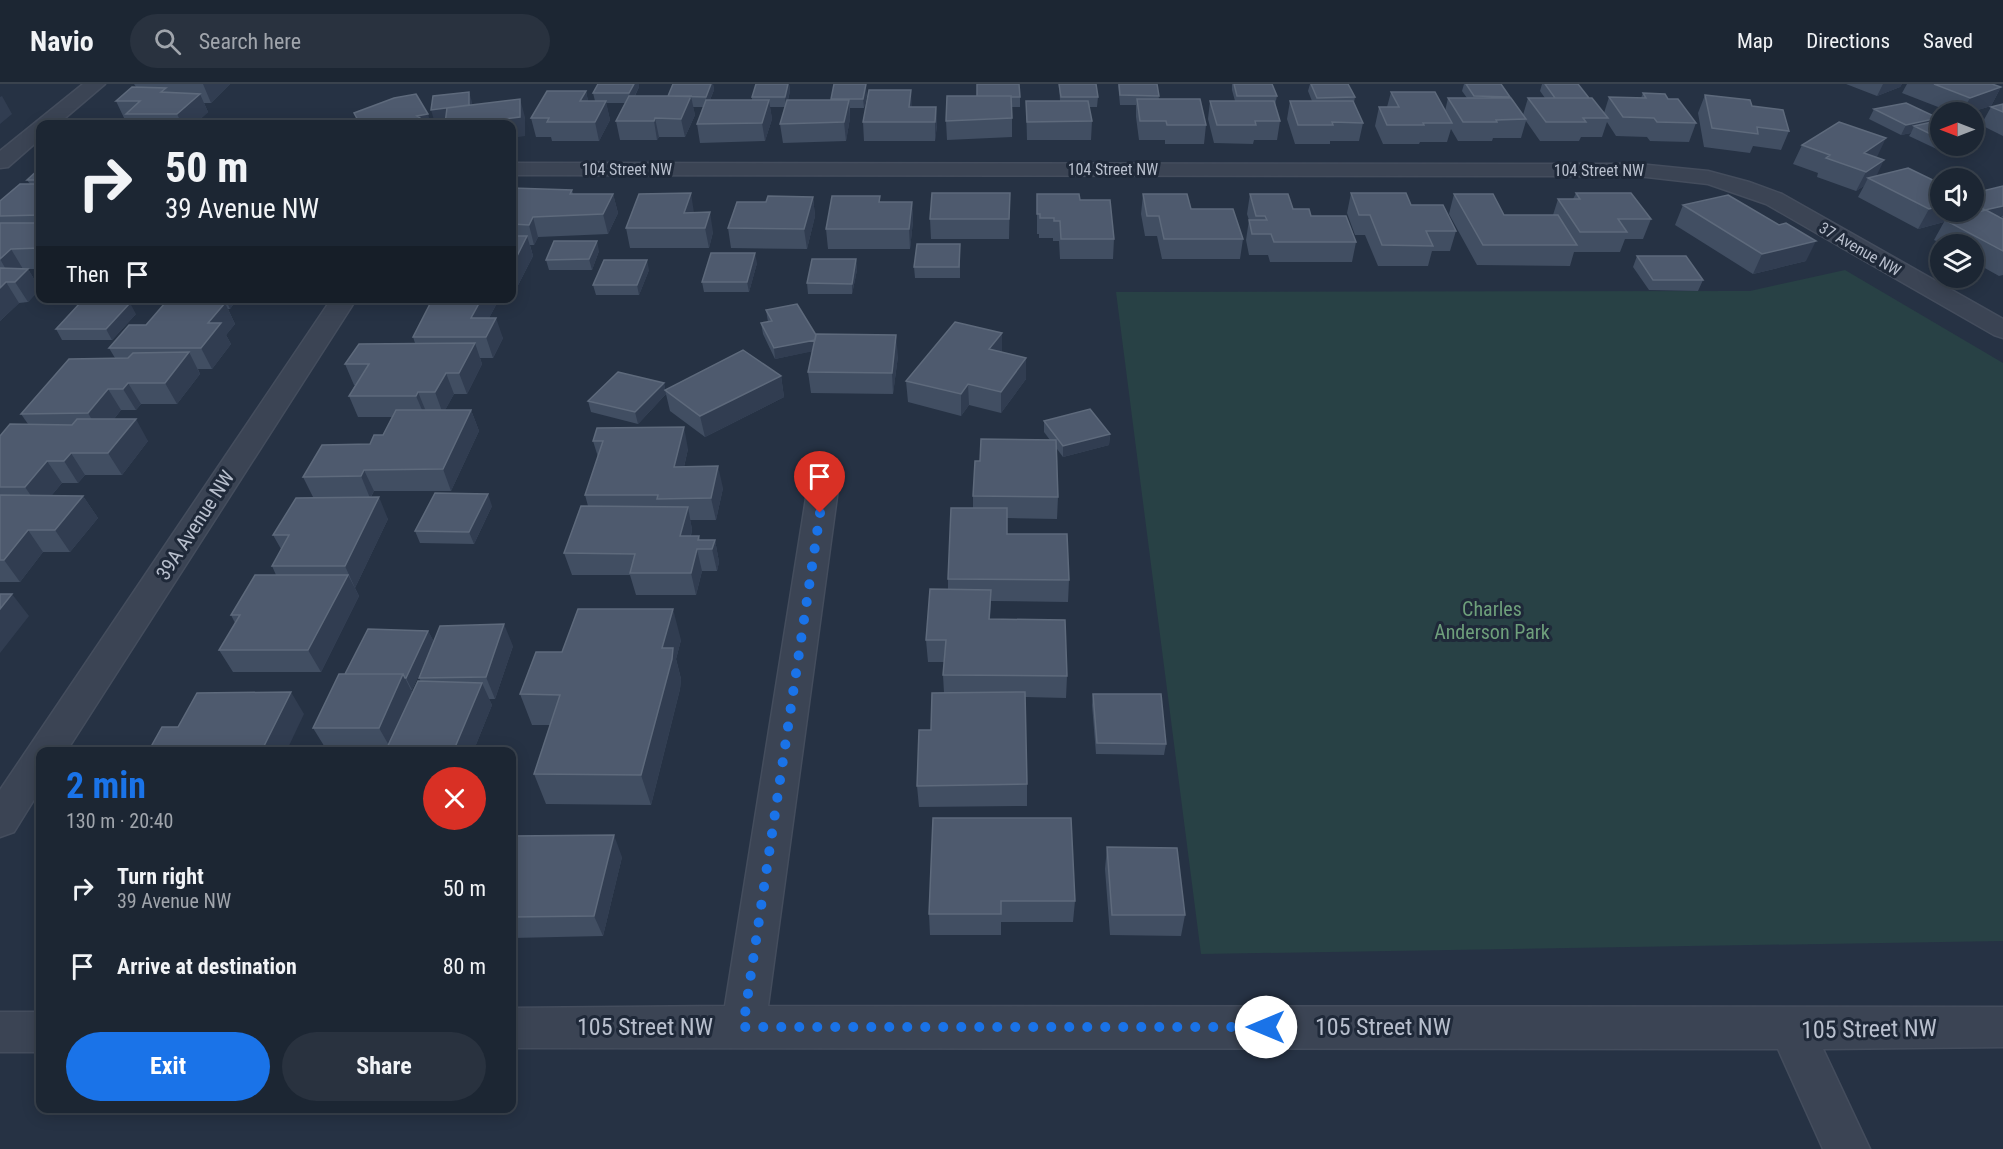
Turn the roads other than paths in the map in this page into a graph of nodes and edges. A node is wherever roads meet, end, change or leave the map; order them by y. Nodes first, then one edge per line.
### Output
1 (95, 84) edge
2 (51, 120) edge
3 (36, 132) edge
4 (0, 162) edge
5 (516, 169) edge
6 (1713, 177) joint
7 (342, 303) edge
8 (2003, 330) edge
9 (826, 467) dead end
10 (49, 747) edge
11 (36, 766) edge
12 (0, 821) edge
13 (743, 1027) junction
14 (2003, 1027) edge
15 (516, 1028) edge
16 (1791, 1029) junction
17 (0, 1032) edge
18 (36, 1032) edge
19 (1847, 1149) edge

1 - 2 street
3 - 4 street
5 - 6 street, 104 Street NW
6 - 8 street, 37 Avenue NW
7 - 10 street, 39A Avenue NW
9 - 13 street
11 - 12 street
13 - 15 street, 105 Street NW
13 - 16 street, 105 Street NW
14 - 16 street, 105 Street NW
16 - 19 street
17 - 18 street

